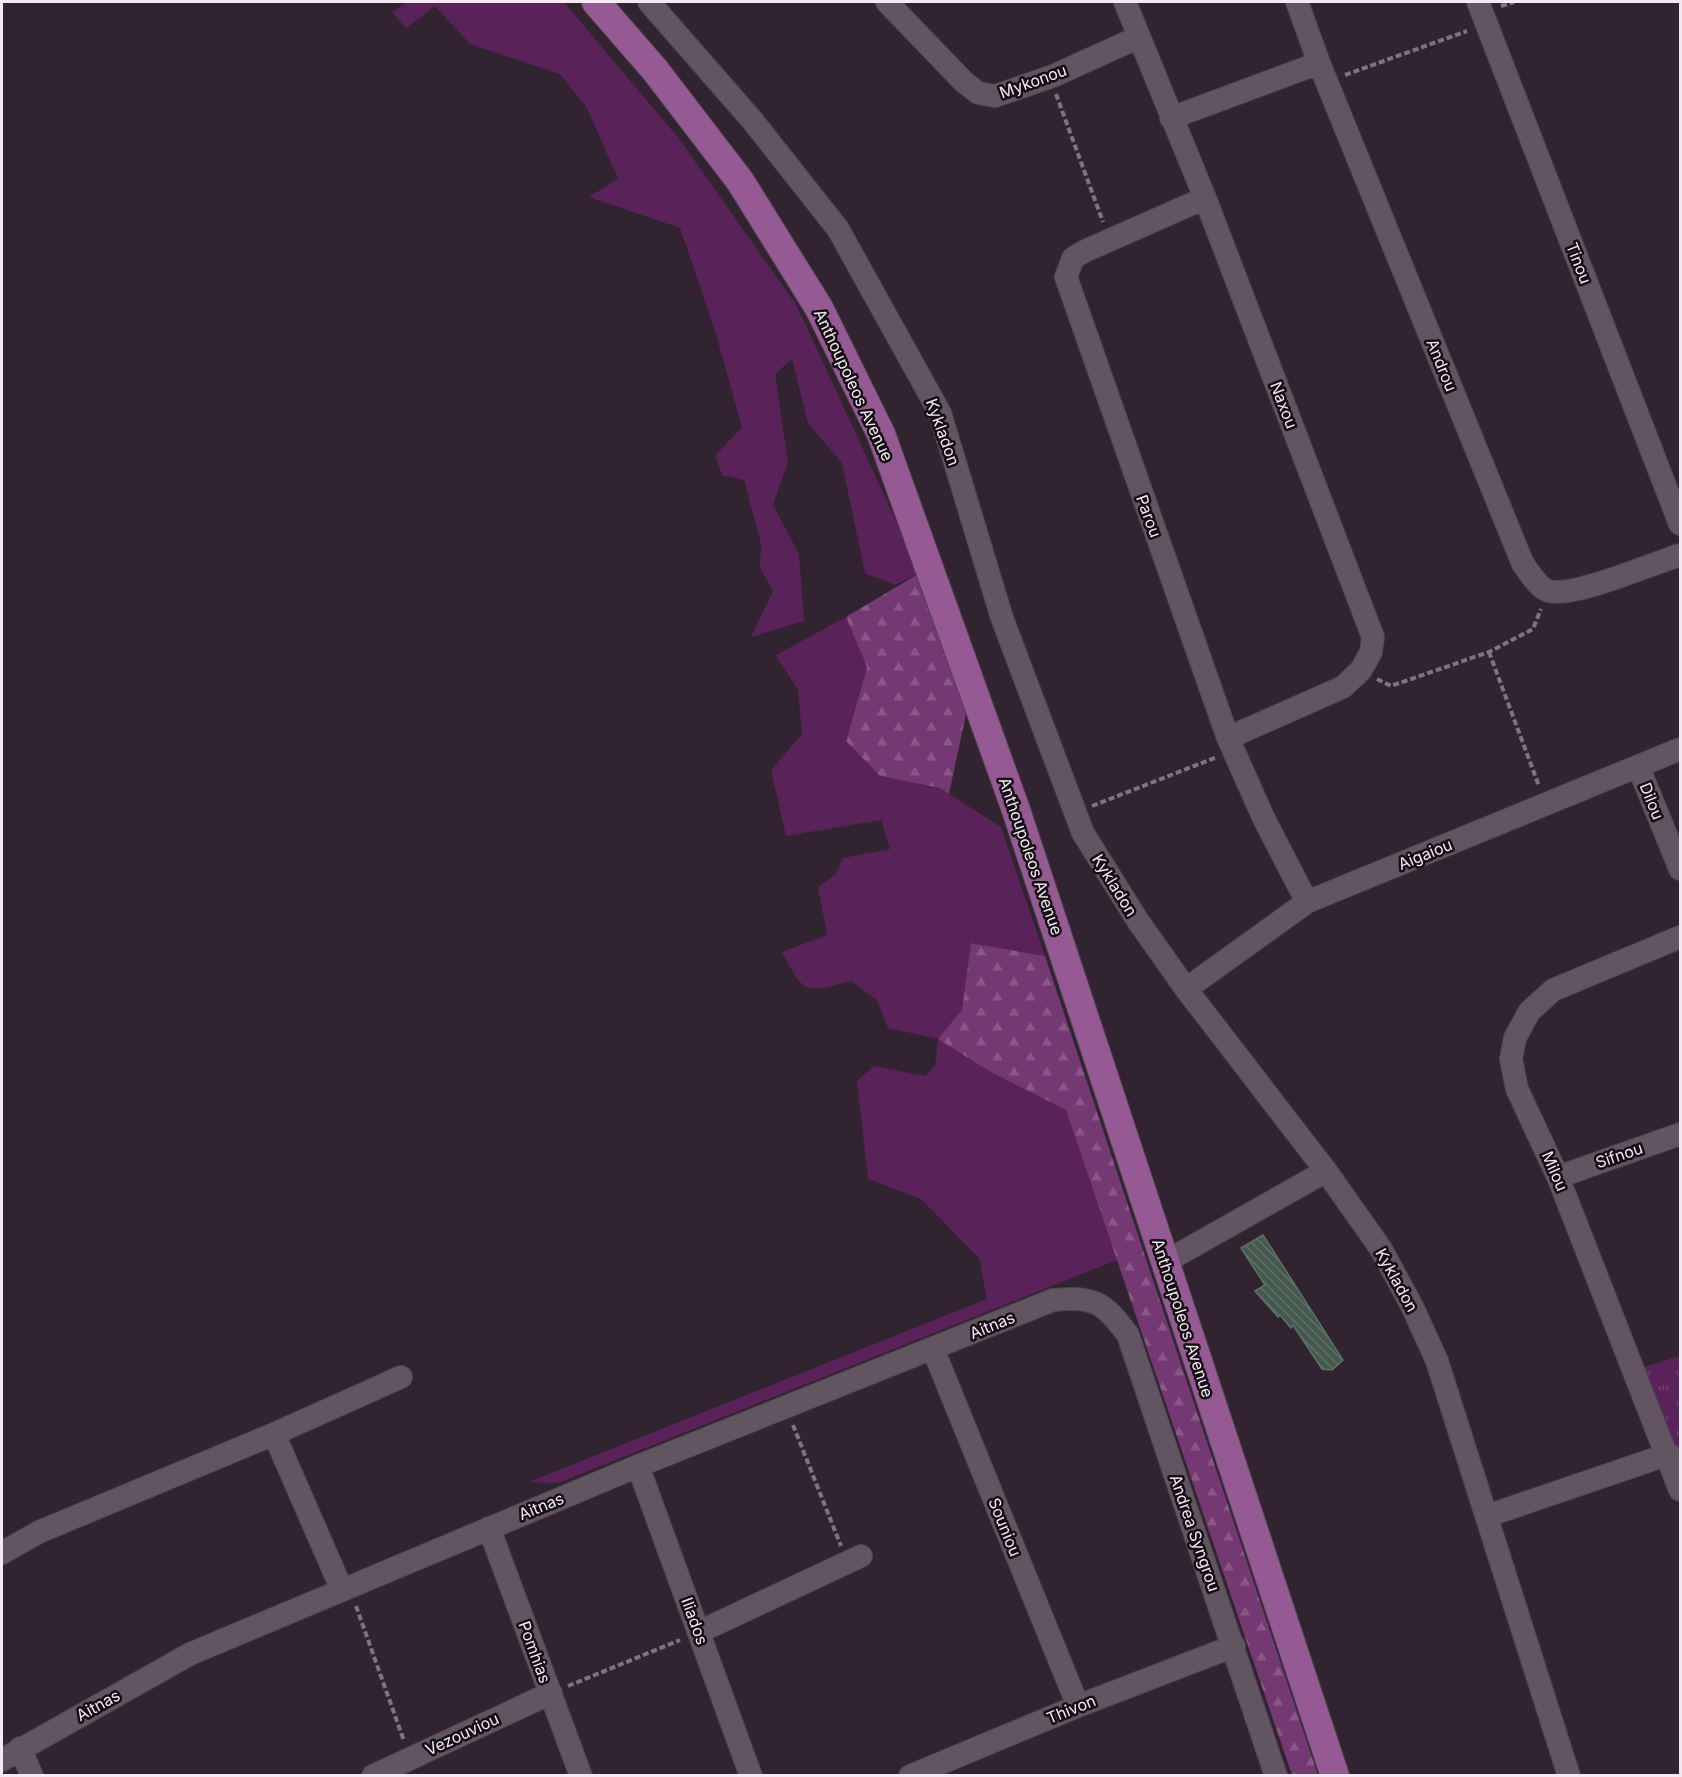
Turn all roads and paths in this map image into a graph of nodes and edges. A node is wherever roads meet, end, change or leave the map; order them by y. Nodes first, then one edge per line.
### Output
1 (596, 2) edge
2 (649, 2) edge
3 (887, 2) edge
4 (1125, 2) edge
5 (1297, 2) edge
6 (1478, 2) edge
7 (1487, 24) junction
8 (1139, 38) junction
9 (1323, 72) junction
10 (1049, 77) junction
11 (1171, 118) junction
12 (1205, 198) junction
13 (1110, 240) junction
14 (1680, 524) edge
15 (1680, 555) edge
16 (1548, 591) junction
17 (1489, 652) junction
18 (1361, 670) junction
19 (1231, 744) junction
20 (1680, 749) edge
21 (1638, 766) junction
22 (1545, 804) junction
23 (1075, 812) junction
24 (1680, 868) edge
25 (1307, 902) junction
26 (1680, 937) edge
27 (1186, 989) junction
28 (1680, 1134) edge
29 (1326, 1170) junction
30 (1558, 1177) junction
31 (1165, 1262) junction
32 (1097, 1301) joint
33 (933, 1349) junction
34 (400, 1377) dead end
35 (786, 1407) junction
36 (274, 1434) junction
37 (1669, 1454) junction
38 (638, 1466) junction
39 (1680, 1490) edge
40 (1487, 1516) junction
41 (489, 1528) junction
42 (2, 1553) edge
43 (854, 1559) joint
44 (345, 1588) junction
45 (699, 1632) junction
46 (1234, 1646) junction
47 (551, 1694) junction
48 (1078, 1706) junction
49 (10, 1754) edge
50 (411, 1758) junction
51 (32, 1776) edge
52 (373, 1776) edge
53 (581, 1776) edge
54 (751, 1776) edge
55 (910, 1776) edge
56 (1276, 1776) edge
57 (1335, 1776) edge
58 (1569, 1776) edge

1 - 31 main road, Anthoupoleos Avenue
2 - 23 street, Kykladon
3 - 10 street, Mykonou
4 - 8 street, Naxou
5 - 9 street, Androu
6 - 7 street, Tinou
7 - 9 path
7 - 14 street, Tinou
8 - 10 street, Mykonou
8 - 11 street, Naxou
9 - 11 street
9 - 16 street, Androu
10 - 13 path
11 - 12 street, Naxou
12 - 13 street, Parou
12 - 18 street, Naxou
13 - 19 street, Parou
15 - 16 street
16 - 17 path
17 - 18 path
17 - 22 path
18 - 19 street, Naxou
19 - 23 path
19 - 25 street, Parou
20 - 21 street, Aigaiou
21 - 22 street, Aigaiou
21 - 24 street, Dilou
22 - 25 street, Aigaiou
23 - 27 street, Kykladon
25 - 27 street, Aigaiou
26 - 30 street, Milou
27 - 29 street, Kykladon
28 - 30 street, Sifnou
29 - 31 street
29 - 40 street, Kykladon
30 - 37 street, Milou
31 - 57 main road, Anthoupoleos Avenue
32 - 33 street, Aitnas
32 - 46 street, Andrea Syngrou
33 - 35 street, Aitnas
33 - 48 street, Souniou
34 - 36 street
35 - 38 street, Aitnas
35 - 43 path
36 - 42 street
36 - 44 street
37 - 39 street, Milou
37 - 40 street
38 - 41 street, Aitnas
38 - 45 street, Iliados
40 - 58 street, Kykladon
41 - 44 street, Aitnas
41 - 47 street, Pomhias
43 - 45 street
44 - 49 street, Aitnas
44 - 50 path
45 - 47 path
45 - 54 street, Iliados
46 - 48 street, Thivon
46 - 56 street, Andrea Syngrou
47 - 50 street, Vezouviou
47 - 53 street, Pomhias
48 - 55 street, Thivon
49 - 51 street
50 - 52 street, Vezouviou

